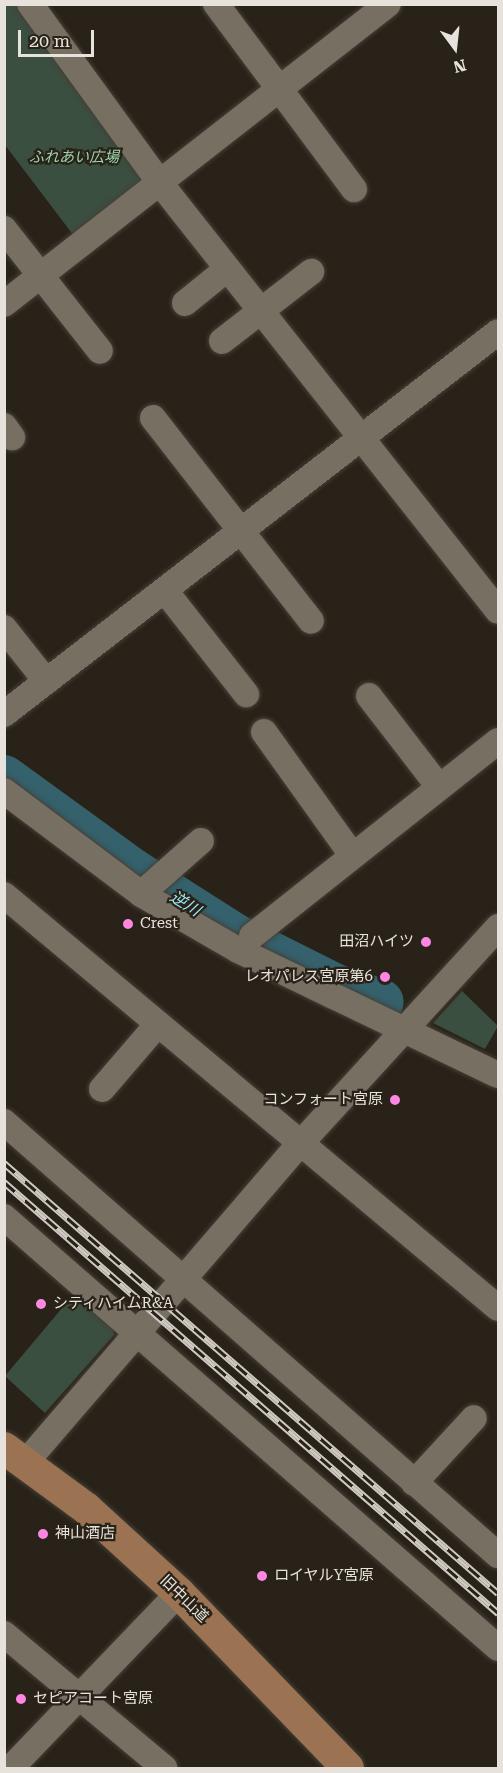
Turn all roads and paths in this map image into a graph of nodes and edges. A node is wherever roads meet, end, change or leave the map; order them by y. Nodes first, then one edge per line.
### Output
1 (30, 4) edge
2 (216, 4) edge
3 (388, 4) edge
4 (280, 90) junction
5 (160, 183) junction
6 (354, 189) dead end
7 (4, 229) edge
8 (227, 269) junction
9 (311, 272) dead end
10 (40, 276) junction
11 (185, 303) dead end
12 (4, 304) edge
13 (260, 311) junction
14 (498, 332) edge
15 (222, 341) dead end
16 (100, 351) dead end
17 (153, 418) dead end
18 (362, 440) junction
19 (242, 535) junction
20 (166, 592) junction
21 (498, 611) edge
22 (311, 621) dead end
23 (4, 628) edge
24 (46, 681) junction
25 (246, 694) dead end
26 (369, 696) dead end
27 (4, 714) edge
28 (264, 732) dead end
29 (498, 741) edge
30 (5, 780) edge
31 (439, 787) junction
32 (201, 841) dead end
33 (352, 855) junction
34 (149, 887) junction
35 (4, 895) edge
36 (498, 927) edge
37 (252, 936) dead end
38 (158, 1024) junction
39 (406, 1029) junction
40 (498, 1076) edge
41 (102, 1089) dead end
42 (4, 1122) edge
43 (300, 1144) junction
44 (4, 1217) edge
45 (180, 1281) junction
46 (498, 1308) edge
47 (136, 1332) junction
48 (474, 1418) dead end
49 (15, 1455) edge
50 (414, 1483) junction
51 (494, 1544) edge
52 (179, 1593) junction
53 (4, 1634) edge
54 (498, 1648) edge
55 (79, 1697) junction
56 (11, 1768) edge
57 (164, 1768) edge
58 (348, 1768) edge

1 - 5 street
2 - 4 street
3 - 4 street
4 - 5 street
4 - 6 street
5 - 8 street
5 - 10 street
7 - 10 street
8 - 11 street
8 - 13 street
9 - 13 street
10 - 12 street
10 - 16 street
13 - 15 street
13 - 18 street
14 - 18 street
17 - 19 street
18 - 19 street
18 - 21 street
19 - 20 street
19 - 22 street
20 - 24 street
20 - 25 street
23 - 24 street
24 - 27 street
26 - 31 street
28 - 33 street
29 - 31 street
30 - 34 street
31 - 33 street
32 - 34 street
33 - 37 street
34 - 39 street
35 - 38 street
36 - 39 street
38 - 41 street
38 - 43 street
39 - 40 street
39 - 43 street
42 - 45 street
43 - 45 street
43 - 46 street
44 - 47 street
45 - 47 street
45 - 50 street
47 - 49 street
47 - 54 street
48 - 50 street
49 - 52 main road, 旧中山道
50 - 51 street
52 - 55 street
52 - 58 main road, 旧中山道
53 - 55 street
55 - 56 street
55 - 57 street

